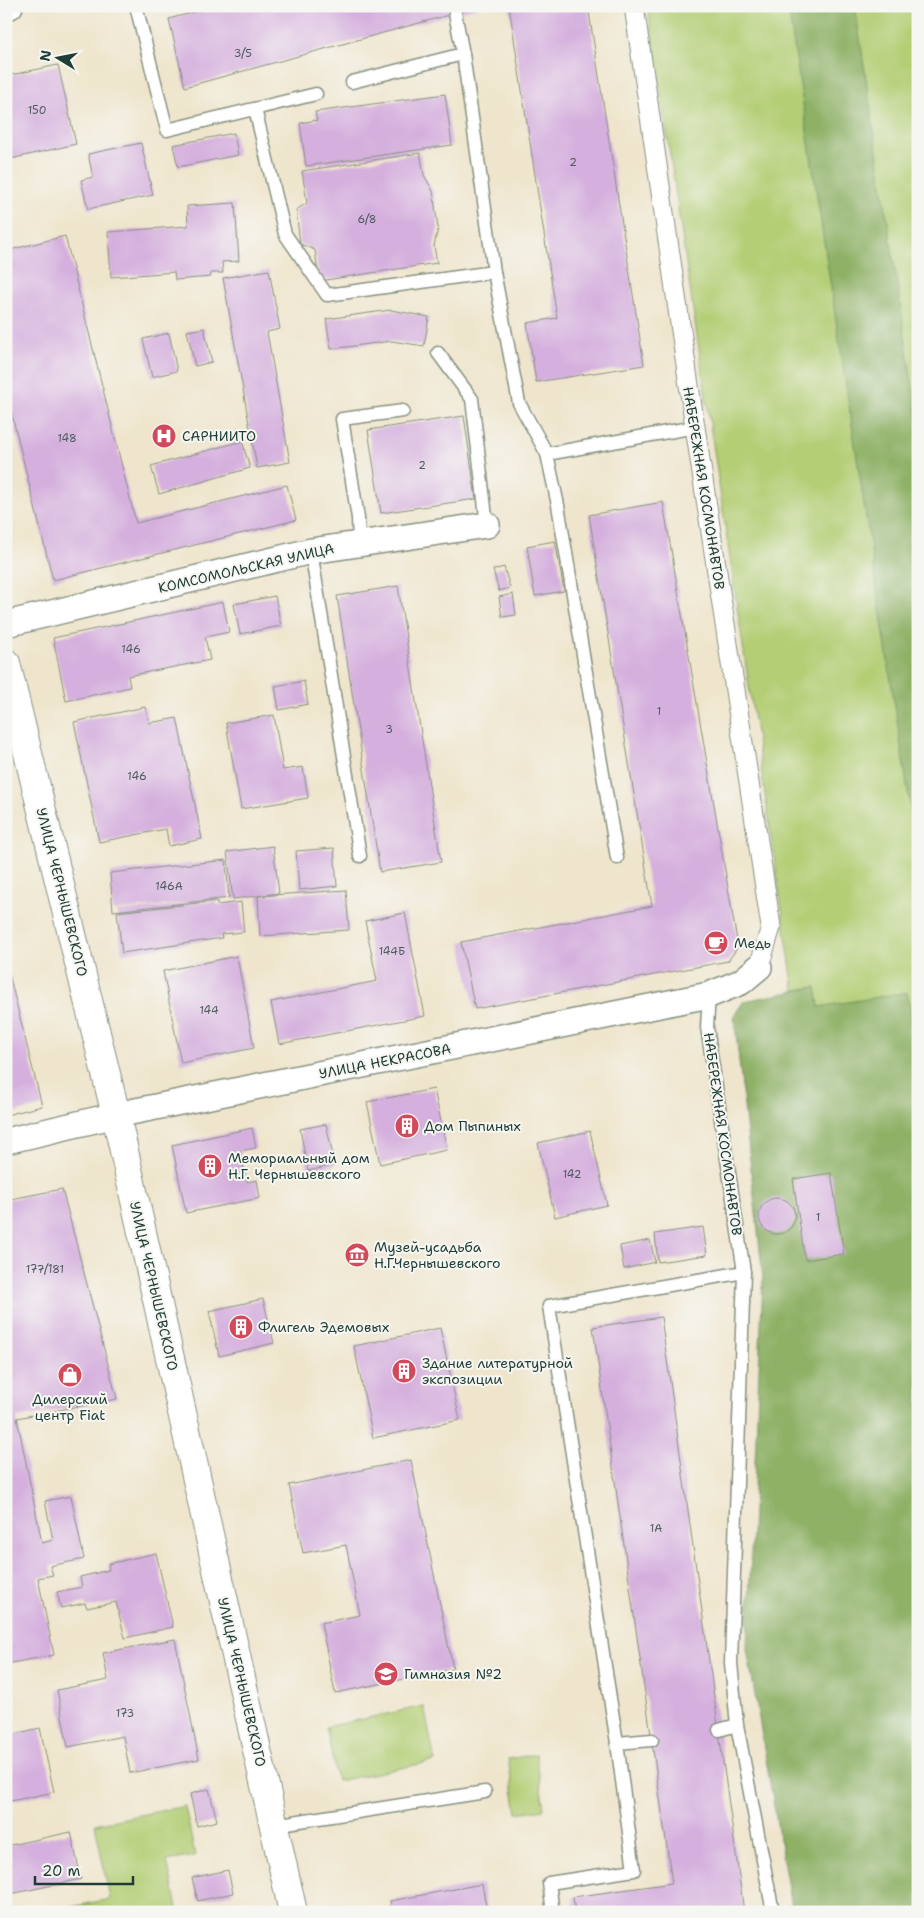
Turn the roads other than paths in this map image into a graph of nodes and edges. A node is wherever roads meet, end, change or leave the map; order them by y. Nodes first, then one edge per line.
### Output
1 (136, 6) edge
2 (634, 6) edge
3 (455, 13) dead end
4 (463, 54) junction
5 (352, 82) dead end
6 (316, 94) dead end
7 (255, 108) junction
8 (494, 272) junction
9 (438, 353) dead end
10 (404, 410) dead end
11 (695, 428) junction
12 (547, 454) junction
13 (487, 525) joint
14 (359, 543) junction
15 (311, 551) junction
16 (6, 624) edge
17 (6, 663) edge
18 (360, 856) dead end
19 (618, 858) dead end
20 (758, 967) joint
21 (709, 995) junction
22 (116, 1115) junction
23 (6, 1142) edge
24 (744, 1272) junction
25 (737, 1725) junction
26 (719, 1730) dead end
27 (652, 1740) dead end
28 (617, 1743) junction
29 (485, 1792) dead end
30 (274, 1824) junction
31 (293, 1912) edge
32 (553, 1912) edge
33 (773, 1912) edge

1 - 7 lane
2 - 11 street, НАБЕРЕЖНАЯ КОСМОНАВТОВ
3 - 4 lane
4 - 5 lane
4 - 8 lane
6 - 7 lane
7 - 8 lane
8 - 12 lane
9 - 13 lane
10 - 14 lane
11 - 12 lane
11 - 20 street, НАБЕРЕЖНАЯ КОСМОНАВТОВ
12 - 19 lane
13 - 14 street, КОМСОМОЛЬСКАЯ УЛИЦА
14 - 15 street, КОМСОМОЛЬСКАЯ УЛИЦА
15 - 16 street, КОМСОМОЛЬСКАЯ УЛИЦА
15 - 18 lane
17 - 22 main road, УЛИЦА ЧЕРНЫШЕВСКОГО
20 - 21 street, УЛИЦА НЕКРАСОВА
21 - 22 street, УЛИЦА НЕКРАСОВА
21 - 24 lane, НАБЕРЕЖНАЯ КОСМОНАВТОВ
22 - 23 street, УЛИЦА НЕКРАСОВА
22 - 30 main road, УЛИЦА ЧЕРНЫШЕВСКОГО
24 - 25 lane, НАБЕРЕЖНАЯ КОСМОНАВТОВ
24 - 28 lane
25 - 26 lane
25 - 33 lane, НАБЕРЕЖНАЯ КОСМОНАВТОВ
27 - 28 lane
28 - 32 lane
29 - 30 lane
30 - 31 main road, УЛИЦА ЧЕРНЫШЕВСКОГО

